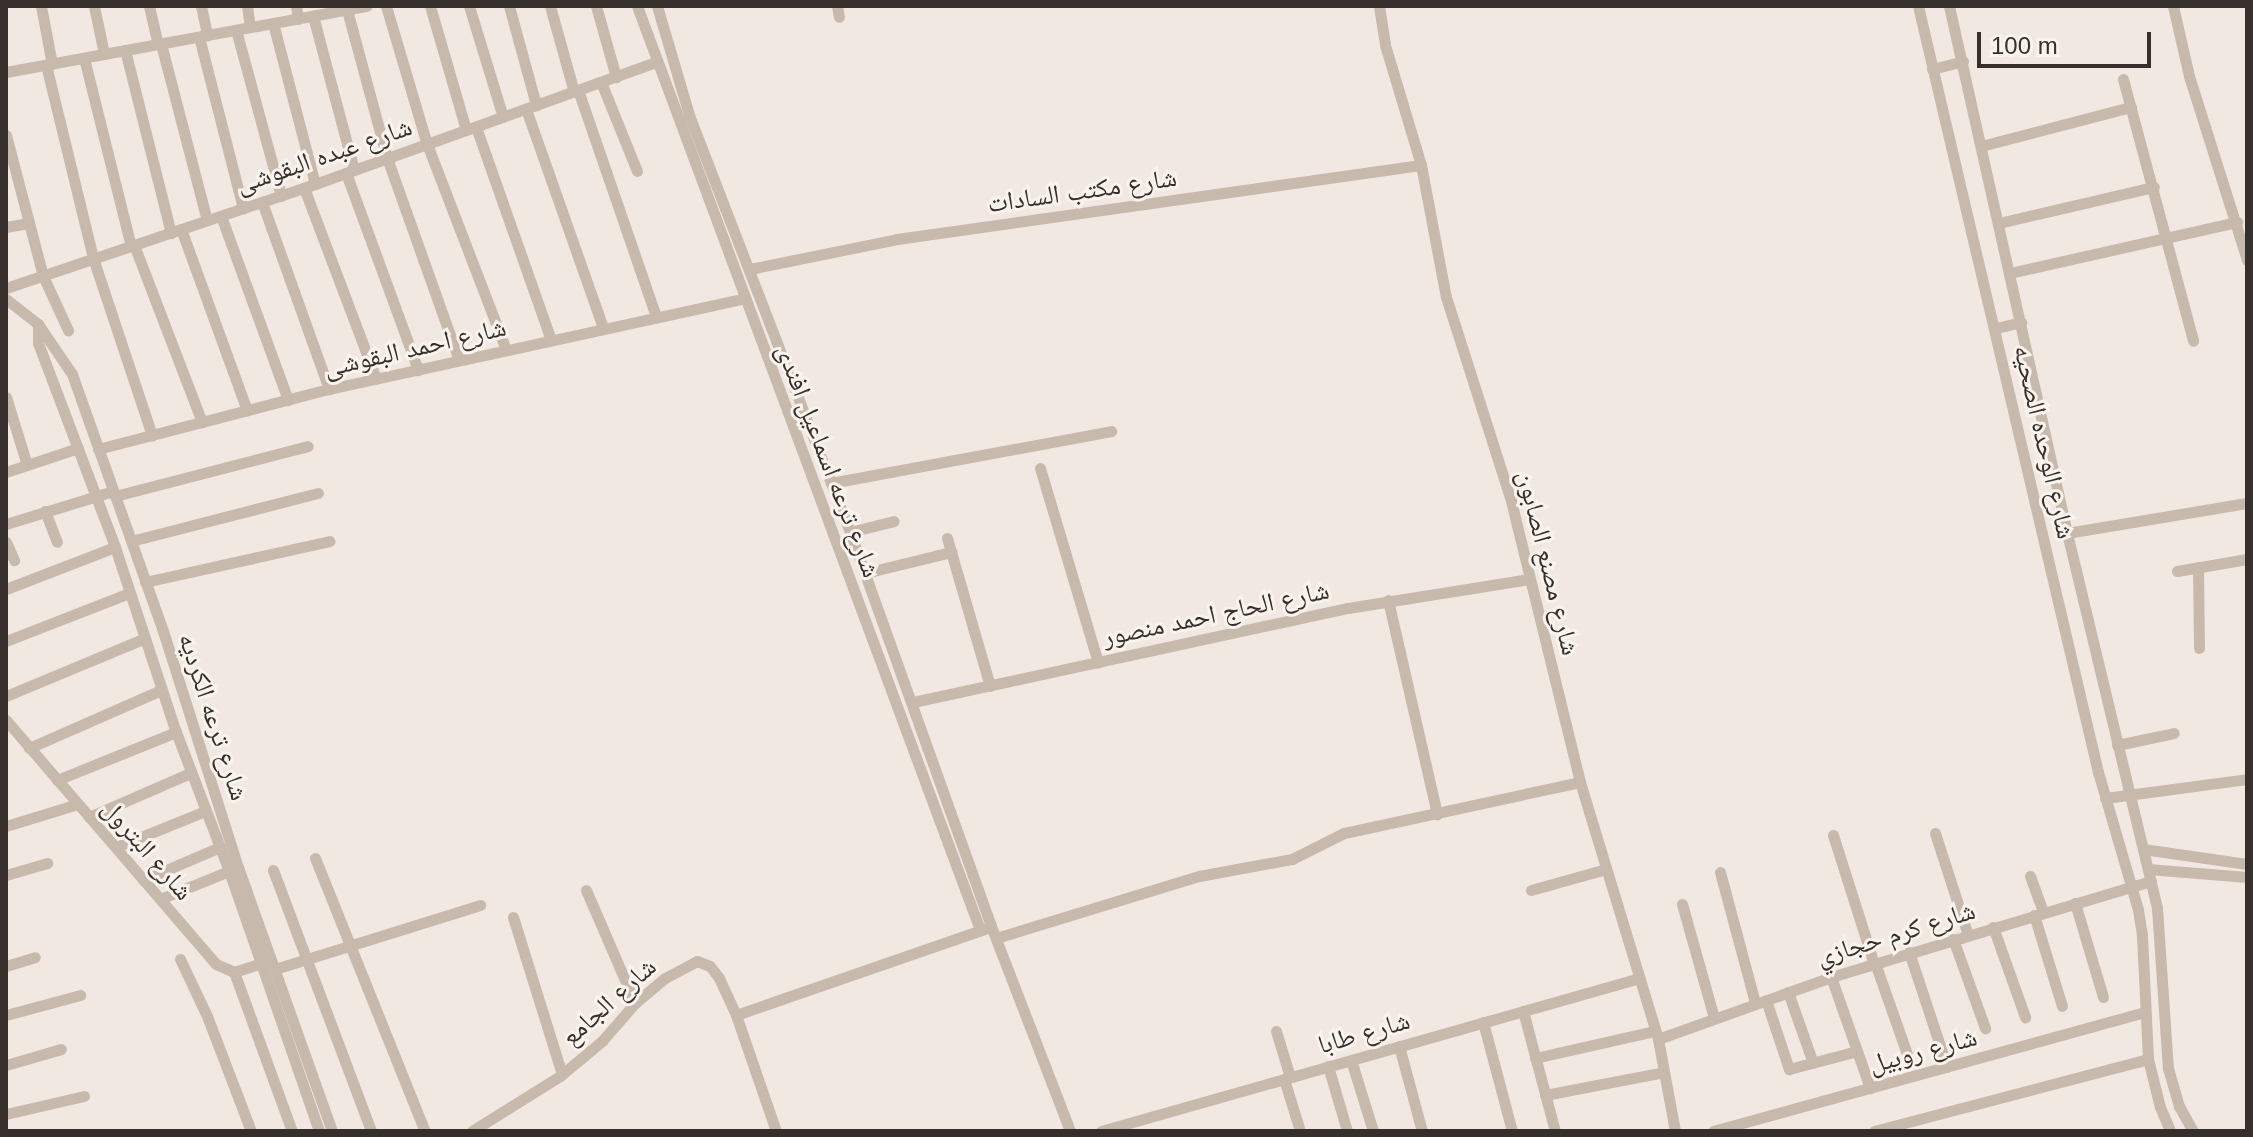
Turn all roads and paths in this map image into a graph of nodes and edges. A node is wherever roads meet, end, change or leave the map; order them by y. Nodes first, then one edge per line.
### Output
1 (41, 6) edge
2 (94, 6) edge
3 (149, 6) edge
4 (201, 6) edge
5 (247, 6) edge
6 (367, 6) edge
7 (386, 6) edge
8 (430, 6) edge
9 (469, 6) edge
10 (509, 6) edge
11 (550, 6) edge
12 (596, 6) edge
13 (637, 6) edge
14 (657, 6) edge
15 (1379, 6) edge
16 (1918, 6) edge
17 (1949, 6) edge
18 (2173, 6) edge
19 (344, 9) edge
20 (297, 12) edge
21 (313, 16) junction
22 (273, 23) junction
23 (250, 27) junction
24 (236, 30) junction
25 (203, 36) junction
26 (159, 44) junction
27 (125, 50) junction
28 (104, 54) junction
29 (84, 58) junction
30 (1963, 61) junction
31 (656, 62) junction
32 (49, 64) junction
33 (1932, 69) junction
34 (6, 72) edge
35 (616, 77) junction
36 (2123, 79) dead end
37 (601, 82) junction
38 (576, 91) junction
39 (531, 107) junction
40 (2131, 107) junction
41 (503, 117) junction
42 (471, 128) junction
43 (6, 136) edge
44 (427, 144) junction
45 (1981, 146) junction
46 (387, 158) junction
47 (1421, 165) junction
48 (350, 171) junction
49 (637, 171) dead end
50 (12, 180) edge
51 (310, 186) junction
52 (2154, 187) junction
53 (281, 196) junction
54 (262, 202) junction
55 (243, 208) junction
56 (221, 216) junction
57 (207, 220) junction
58 (2237, 222) junction
59 (29, 223) junction
60 (1999, 223) junction
61 (6, 227) edge
62 (176, 231) junction
63 (2168, 238) junction
64 (133, 245) junction
65 (93, 258) junction
66 (2247, 260) edge
67 (750, 269) junction
68 (2010, 273) junction
69 (43, 276) junction
70 (6, 288) edge
71 (6, 299) edge
72 (743, 299) junction
73 (656, 317) junction
74 (2021, 322) junction
75 (38, 324) junction
76 (603, 328) junction
77 (1996, 328) junction
78 (68, 330) dead end
79 (551, 340) junction
80 (2193, 341) dead end
81 (506, 350) junction
82 (781, 355) junction
83 (459, 360) junction
84 (766, 360) junction
85 (418, 370) junction
86 (376, 379) junction
87 (329, 389) junction
88 (6, 397) edge
89 (288, 400) junction
90 (247, 410) junction
91 (202, 422) junction
92 (1111, 431) dead end
93 (152, 435) junction
94 (308, 446) dead end
95 (78, 448) junction
96 (98, 449) junction
97 (27, 465) junction
98 (1040, 468) dead end
99 (6, 472) edge
100 (831, 483) junction
101 (318, 493) dead end
102 (114, 494) junction
103 (96, 496) junction
104 (2247, 503) edge
105 (45, 511) junction
106 (894, 521) dead end
107 (6, 524) edge
108 (850, 532) junction
109 (2067, 533) junction
110 (947, 538) dead end
111 (131, 541) junction
112 (330, 541) dead end
113 (6, 542) edge
114 (57, 542) dead end
115 (115, 547) junction
116 (951, 552) junction
117 (2247, 559) edge
118 (14, 560) dead end
119 (2198, 567) junction
120 (2177, 571) dead end
121 (865, 573) junction
122 (1530, 579) junction
123 (145, 582) junction
124 (6, 589) edge
125 (129, 593) junction
126 (1388, 600) junction
127 (143, 639) junction
128 (6, 641) edge
129 (2199, 648) dead end
130 (1098, 663) junction
131 (990, 686) junction
132 (161, 690) junction
133 (6, 696) edge
134 (913, 702) junction
135 (6, 720) edge
136 (176, 732) junction
137 (2174, 733) dead end
138 (2117, 745) junction
139 (29, 748) junction
140 (190, 773) junction
141 (2247, 779) edge
142 (57, 780) junction
143 (1580, 782) junction
144 (2128, 792) junction
145 (2105, 798) junction
146 (78, 804) junction
147 (205, 811) junction
148 (1437, 814) junction
149 (89, 817) junction
150 (6, 826) edge
151 (1935, 833) dead end
152 (1833, 835) dead end
153 (116, 847) junction
154 (220, 847) junction
155 (2143, 849) junction
156 (315, 858) dead end
157 (47, 863) dead end
158 (2247, 864) edge
159 (234, 869) junction
160 (1606, 869) junction
161 (273, 870) dead end
162 (1720, 872) dead end
163 (6, 875) edge
164 (2150, 875) junction
165 (2030, 876) dead end
166 (2247, 877) edge
167 (143, 880) junction
168 (2132, 887) junction
169 (586, 890) dead end
170 (1531, 890) dead end
171 (160, 899) junction
172 (2075, 903) junction
173 (1682, 904) dead end
174 (480, 905) dead end
175 (2039, 914) junction
176 (513, 917) dead end
177 (1993, 927) junction
178 (989, 931) junction
179 (1968, 935) junction
180 (1953, 939) junction
181 (350, 945) junction
182 (1909, 952) junction
183 (35, 957) dead end
184 (180, 959) dead end
185 (307, 959) junction
186 (1875, 963) junction
187 (269, 964) junction
188 (6, 966) edge
189 (234, 972) junction
190 (1831, 977) junction
191 (1640, 978) junction
192 (1788, 992) junction
193 (80, 995) dead end
194 (2103, 997) dead end
195 (1761, 1001) junction
196 (635, 1003) junction
197 (2062, 1006) dead end
198 (1523, 1011) junction
199 (2144, 1012) junction
200 (6, 1015) edge
201 (736, 1015) junction
202 (2025, 1017) dead end
203 (1714, 1018) junction
204 (1483, 1022) junction
205 (1985, 1028) dead end
206 (1276, 1031) dead end
207 (1656, 1035) junction
208 (1399, 1046) junction
209 (61, 1049) dead end
210 (1857, 1051) junction
211 (1907, 1054) dead end
212 (1535, 1058) junction
213 (2148, 1059) junction
214 (1351, 1060) junction
215 (1813, 1063) junction
216 (6, 1065) edge
217 (1328, 1066) junction
218 (1947, 1067) junction
219 (1664, 1072) junction
220 (562, 1074) junction
221 (1287, 1078) junction
222 (1870, 1088) junction
223 (1545, 1095) junction
224 (84, 1096) dead end
225 (6, 1114) edge
226 (251, 1131) edge
227 (292, 1131) edge
228 (319, 1131) edge
229 (332, 1131) edge
230 (371, 1131) edge
231 (425, 1131) edge
232 (472, 1131) edge
233 (776, 1131) edge
234 (1070, 1131) edge
235 (1101, 1131) edge
236 (1300, 1131) edge
237 (1347, 1131) edge
238 (1373, 1131) edge
239 (1422, 1131) edge
240 (1512, 1131) edge
241 (1555, 1131) edge
242 (1675, 1131) edge
243 (1713, 1131) edge
244 (1878, 1131) edge
245 (2170, 1131) edge
246 (2193, 1131) edge

1 - 32 street
2 - 28 street
3 - 26 street
4 - 25 street
5 - 23 street
6 - 19 street
7 - 44 street
8 - 42 street
9 - 41 street
10 - 39 street
11 - 38 street
12 - 35 street
13 - 31 street, شارع ترعه اسماعيل افندى
14 - 67 street, شارع ترعه اسماعيل افندى
15 - 47 street, شارع مصنع الصابون
16 - 33 street, شارع الوحده الصحيه
17 - 30 street, شارع الوحده الصحيه
18 - 58 street
19 - 21 street
19 - 46 street
20 - 21 street
20 - 22 street
21 - 48 street
22 - 23 street
22 - 51 street
23 - 24 street
24 - 25 street
24 - 53 street
25 - 26 street
25 - 55 street
26 - 27 street
26 - 57 street
27 - 28 street
27 - 62 street
28 - 29 street
29 - 32 street
29 - 64 street
30 - 33 street
30 - 45 street, شارع الوحده الصحيه
31 - 35 street, شارع عبده البقوشى
31 - 72 street, شارع ترعه اسماعيل افندى
32 - 34 street
32 - 65 street
33 - 77 street, شارع الوحده الصحيه
35 - 37 street, شارع عبده البقوشى
36 - 40 street
37 - 38 street, شارع عبده البقوشى
37 - 49 street
38 - 39 street, شارع عبده البقوشى
38 - 73 street
39 - 41 street, شارع عبده البقوشى
39 - 76 street
40 - 45 street
40 - 52 street
41 - 42 street, شارع عبده البقوشى
42 - 44 street, شارع عبده البقوشى
42 - 79 street
43 - 50 street
44 - 46 street, شارع عبده البقوشى
44 - 81 street
45 - 60 street, شارع الوحده الصحيه
46 - 48 street, شارع عبده البقوشى
46 - 83 street
47 - 67 street, شارع مكتب السادات
47 - 122 street, شارع مصنع الصابون
48 - 51 street, شارع عبده البقوشى
48 - 85 street
50 - 59 street
51 - 53 street, شارع عبده البقوشى
51 - 86 street
52 - 60 street
52 - 63 street
53 - 54 street, شارع عبده البقوشى
54 - 55 street, شارع عبده البقوشى
54 - 87 street
55 - 56 street, شارع عبده البقوشى
56 - 57 street, شارع عبده البقوشى
56 - 89 street
57 - 62 street, شارع عبده البقوشى
58 - 63 street
58 - 66 street
59 - 61 street
59 - 69 street
60 - 68 street, شارع الوحده الصحيه
62 - 64 street, شارع عبده البقوشى
62 - 90 street
63 - 68 street
63 - 80 street
64 - 65 street, شارع عبده البقوشى
64 - 91 street
65 - 69 street, شارع عبده البقوشى
65 - 93 street
67 - 82 street, شارع ترعه اسماعيل افندى
68 - 74 street, شارع الوحده الصحيه
69 - 70 street, شارع عبده البقوشى
69 - 78 street
71 - 75 street, شارع ترعه الكرديه
72 - 73 street, شارع احمد البقوشى
72 - 84 street, شارع ترعه اسماعيل افندى
73 - 76 street, شارع احمد البقوشى
74 - 77 street
74 - 109 street, شارع الوحده الصحيه
75 - 95 street, شارع ترعه الكرديه
75 - 96 street, شارع ترعه الكرديه
76 - 79 street, شارع احمد البقوشى
77 - 145 street, شارع الوحده الصحيه
79 - 81 street, شارع احمد البقوشى
81 - 83 street, شارع احمد البقوشى
82 - 84 street
82 - 100 street, شارع ترعه اسماعيل افندى
83 - 85 street, شارع احمد البقوشى
84 - 178 street, شارع ترعه اسماعيل افندى
85 - 86 street, شارع احمد البقوشى
86 - 87 street, شارع احمد البقوشى
87 - 89 street, شارع احمد البقوشى
88 - 97 street
89 - 90 street, شارع احمد البقوشى
90 - 91 street, شارع احمد البقوشى
91 - 93 street, شارع احمد البقوشى
92 - 100 street
93 - 96 street, شارع احمد البقوشى
94 - 102 street
95 - 97 street
95 - 103 street, شارع ترعه الكرديه
96 - 102 street, شارع ترعه الكرديه
97 - 99 street
98 - 130 street
100 - 108 street, شارع ترعه اسماعيل افندى
101 - 111 street
102 - 103 street
102 - 111 street, شارع ترعه الكرديه
103 - 105 street
103 - 115 street, شارع ترعه الكرديه
104 - 109 street
105 - 107 street
105 - 114 street
106 - 108 street
108 - 121 street, شارع ترعه اسماعيل افندى
109 - 138 street, شارع الوحده الصحيه
110 - 116 street
111 - 123 street, شارع ترعه الكرديه
112 - 123 street
113 - 118 street
115 - 124 street
115 - 125 street, شارع ترعه الكرديه
116 - 121 street
116 - 131 street
117 - 119 street
119 - 120 street
119 - 129 street
121 - 134 street, شارع ترعه اسماعيل افندى
122 - 126 street, شارع الحاج احمد منصور
122 - 143 street, شارع مصنع الصابون
123 - 159 street, شارع ترعه الكرديه
125 - 127 street, شارع ترعه الكرديه
125 - 128 street
126 - 130 street, شارع الحاج احمد منصور
126 - 148 street
127 - 132 street, شارع ترعه الكرديه
127 - 133 street
130 - 131 street, شارع الحاج احمد منصور
131 - 134 street, شارع الحاج احمد منصور
132 - 136 street, شارع ترعه الكرديه
132 - 139 street
134 - 178 street, شارع ترعه اسماعيل افندى
135 - 139 street, شارع البترول
136 - 140 street, شارع ترعه الكرديه
136 - 142 street
137 - 138 street
138 - 144 street, شارع الوحده الصحيه
139 - 142 street, شارع البترول
140 - 147 street, شارع ترعه الكرديه
140 - 149 street
141 - 144 street
142 - 146 street, شارع البترول
143 - 148 street
143 - 160 street, شارع مصنع الصابون
144 - 145 street
144 - 155 street, شارع الوحده الصحيه
145 - 168 street, شارع الوحده الصحيه
146 - 149 street, شارع البترول
146 - 150 street
147 - 153 street
147 - 154 street, شارع ترعه الكرديه
148 - 178 street
149 - 153 street, شارع البترول
151 - 179 street
152 - 186 street
153 - 167 street, شارع البترول
154 - 159 street, شارع ترعه الكرديه
154 - 167 street
155 - 158 street
155 - 164 street, شارع الوحده الصحيه
156 - 181 street
157 - 163 street
159 - 171 street
159 - 187 street, شارع ترعه الكرديه
160 - 170 street
160 - 191 street, شارع مصنع الصابون
161 - 185 street
162 - 195 street
164 - 166 street
164 - 168 street, شارع كرم حجازي
164 - 246 street, شارع الوحده الصحيه
165 - 175 street
167 - 171 street, شارع البترول
168 - 172 street, شارع كرم حجازي
168 - 199 street, شارع الوحده الصحيه
169 - 196 street
171 - 189 street, شارع البترول
172 - 175 street, شارع كرم حجازي
172 - 194 street
173 - 203 street
174 - 181 street
175 - 177 street, شارع كرم حجازي
175 - 197 street
176 - 220 street
177 - 179 street, شارع كرم حجازي
177 - 202 street
178 - 201 street
178 - 234 street
179 - 180 street, شارع كرم حجازي
180 - 182 street, شارع كرم حجازي
180 - 205 street
181 - 185 street
181 - 231 street
182 - 186 street, شارع كرم حجازي
182 - 218 street
183 - 188 street
184 - 226 street
185 - 187 street
185 - 230 street
186 - 190 street, شارع كرم حجازي
186 - 211 street
187 - 189 street
187 - 228 street, شارع ترعه الكرديه
187 - 229 street, شارع ترعه الكرديه
189 - 227 street
190 - 192 street, شارع كرم حجازي
190 - 210 street
191 - 198 street, شارع طابا
191 - 207 street, شارع مصنع الصابون
192 - 195 street, شارع كرم حجازي
192 - 215 street
193 - 200 street
195 - 203 street, شارع كرم حجازي
195 - 215 street
196 - 201 street, شارع الجامع
196 - 220 street, شارع الجامع
198 - 204 street, شارع طابا
198 - 212 street
199 - 213 street, شارع الوحده الصحيه
199 - 218 street, شارع روبيل
201 - 233 street, شارع الجامع
203 - 207 street, شارع كرم حجازي
204 - 208 street, شارع طابا
204 - 240 street
206 - 221 street
207 - 212 street, شارع كرم حجازي
207 - 219 street, شارع مصنع الصابون
208 - 214 street, شارع طابا
208 - 239 street
209 - 216 street
210 - 215 street
210 - 222 street
212 - 223 street
213 - 244 street
213 - 245 street, شارع الوحده الصحيه
214 - 217 street, شارع طابا
214 - 238 street
217 - 221 street, شارع طابا
217 - 237 street
218 - 222 street, شارع روبيل
219 - 223 street
219 - 242 street, شارع مصنع الصابون
220 - 232 street, شارع الجامع
221 - 235 street, شارع طابا
221 - 236 street
222 - 243 street, شارع روبيل
223 - 241 street
224 - 225 street

